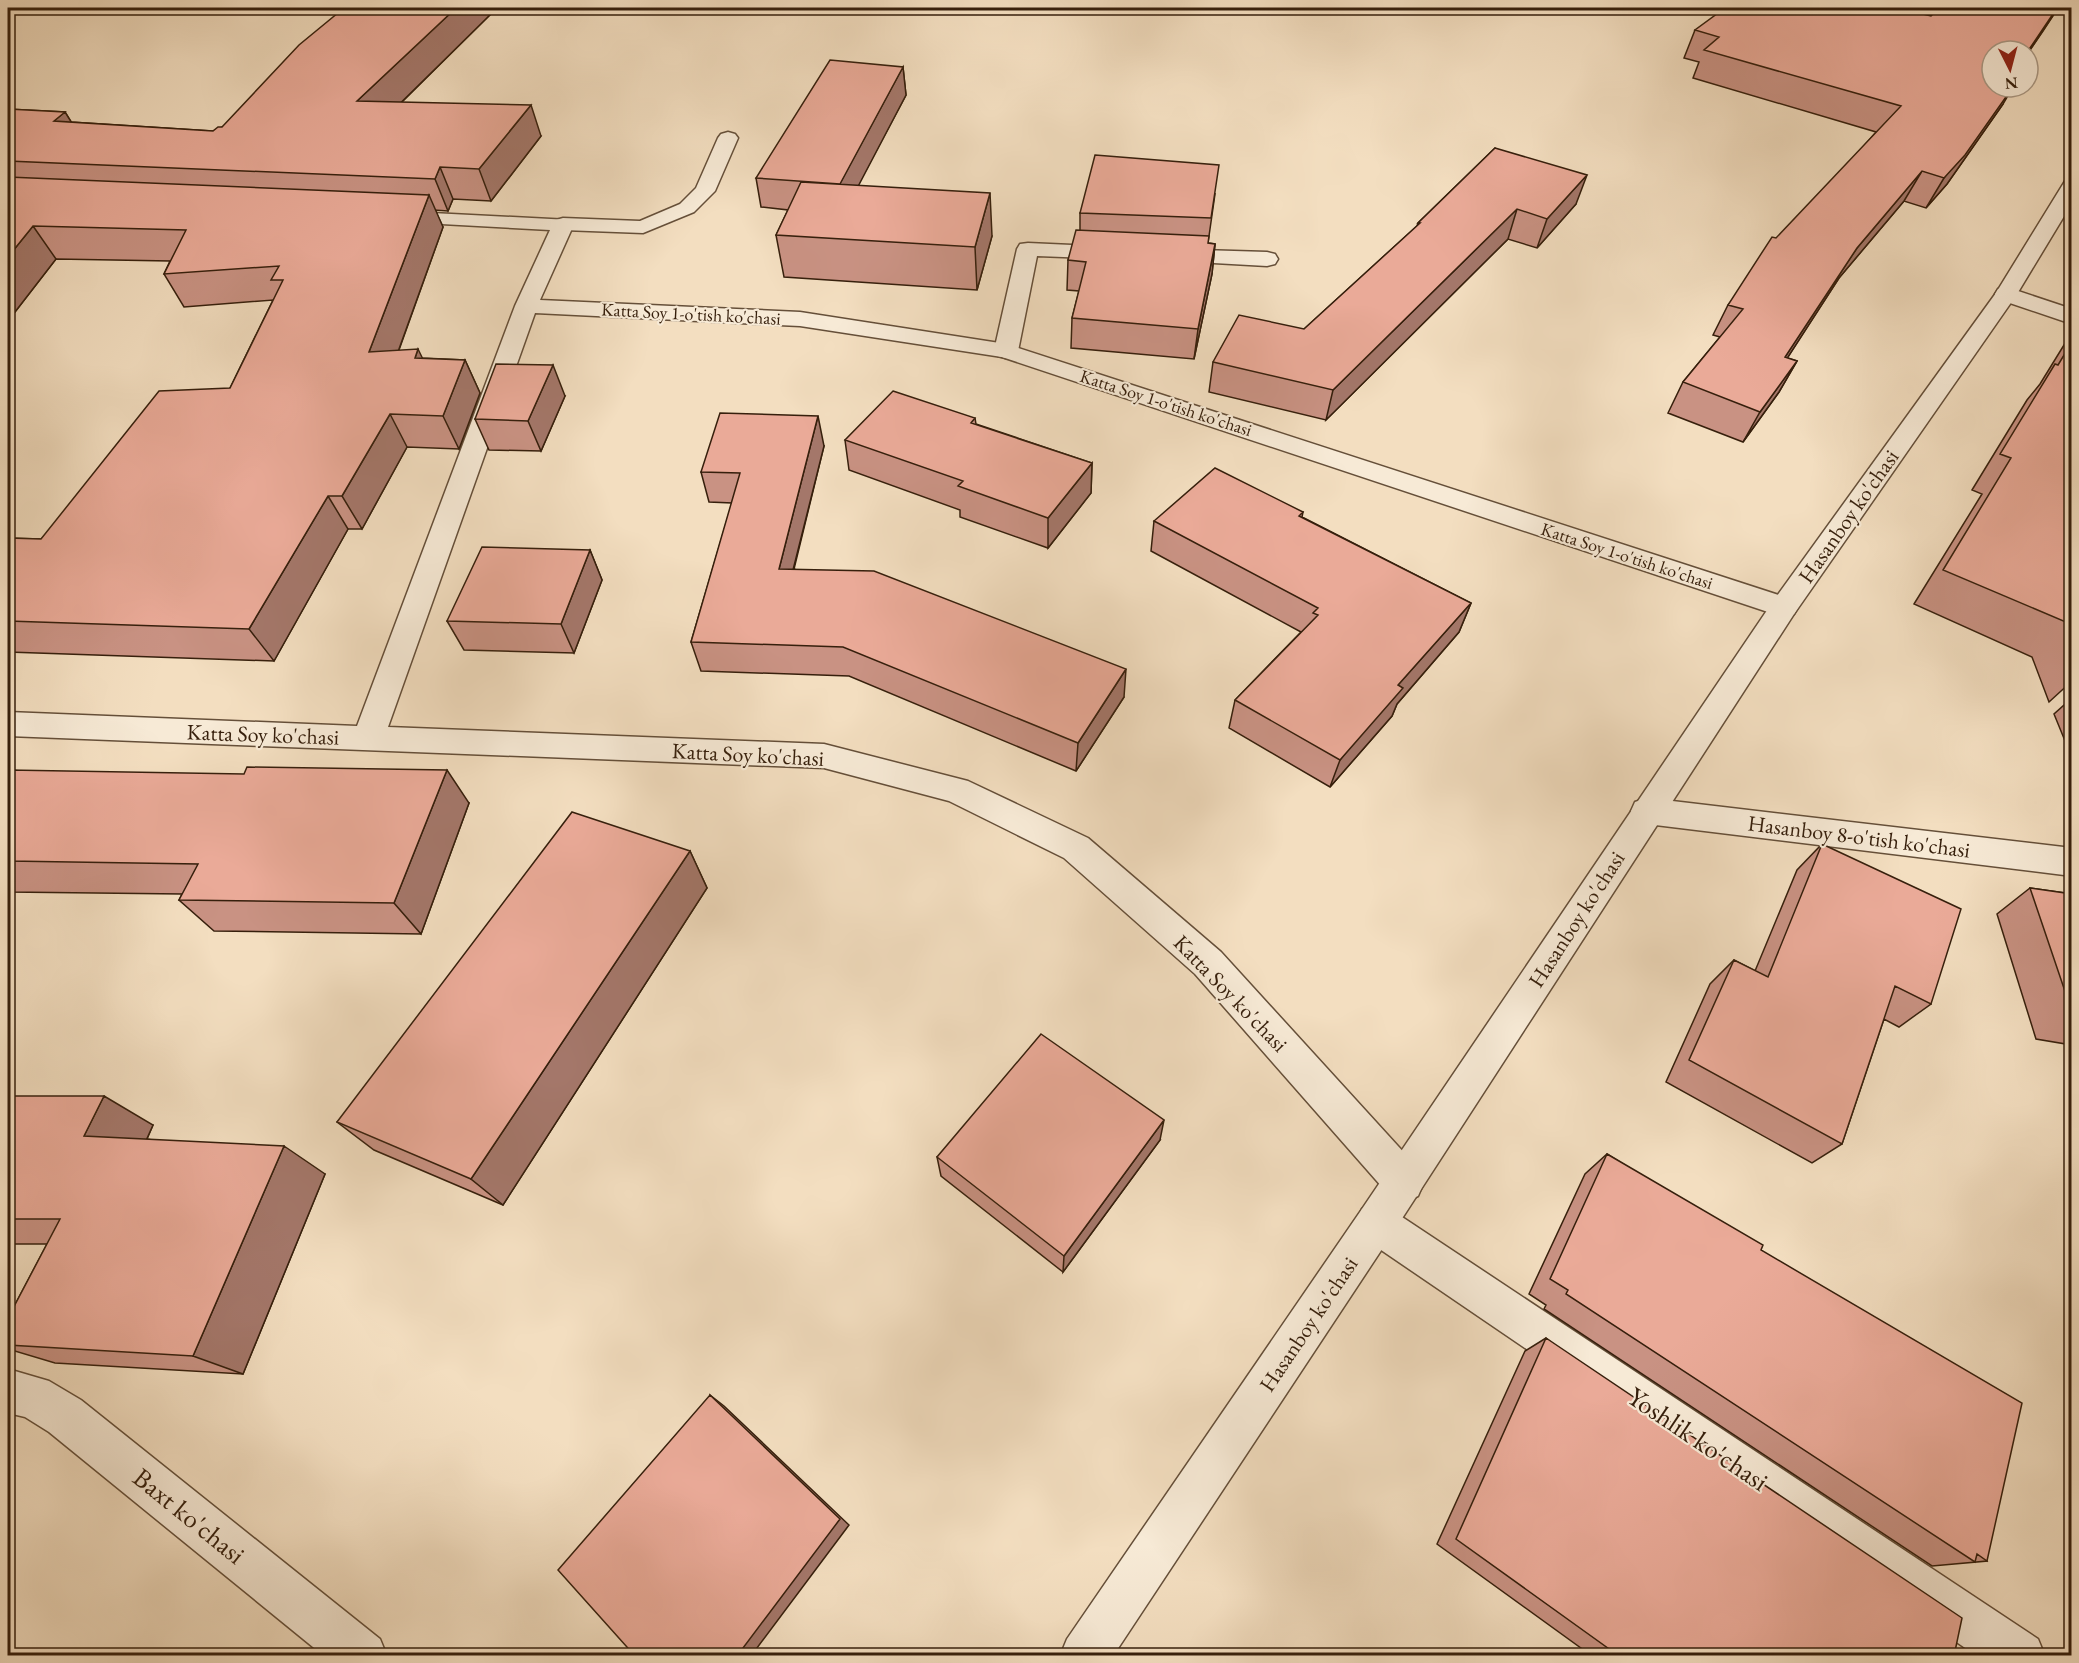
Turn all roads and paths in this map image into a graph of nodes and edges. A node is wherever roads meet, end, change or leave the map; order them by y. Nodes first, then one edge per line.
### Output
1 (728, 138) dead end
2 (2072, 185) edge
3 (374, 216) edge
4 (563, 224) junction
5 (1267, 259) dead end
6 (2006, 294) junction
7 (526, 306) junction
8 (2072, 317) edge
9 (1006, 351) junction
10 (1784, 607) junction
11 (8, 724) edge
12 (368, 738) junction
13 (1647, 811) junction
14 (2072, 862) edge
15 (1404, 1182) junction
16 (1376, 1223) junction
17 (8, 1391) edge
18 (363, 1656) edge
19 (1084, 1656) edge
20 (2020, 1656) edge

1 - 4 street
2 - 6 street, Hasanboy ko'chasi
3 - 4 street
4 - 7 street
5 - 9 street
6 - 8 street
6 - 10 street, Hasanboy ko'chasi
7 - 9 street, Katta Soy 1-o'tish ko'chasi
7 - 12 street
9 - 10 street, Katta Soy 1-o'tish ko'chasi
10 - 13 street, Hasanboy ko'chasi
11 - 12 street, Katta Soy ko'chasi
12 - 15 street, Katta Soy ko'chasi
13 - 14 street, Hasanboy 8-o'tish ko'chasi
13 - 15 street, Hasanboy ko'chasi
15 - 16 street, Hasanboy ko'chasi
16 - 19 street, Hasanboy ko'chasi
16 - 20 street, Yoshlik ko'chasi
17 - 18 street, Baxt ko'chasi

